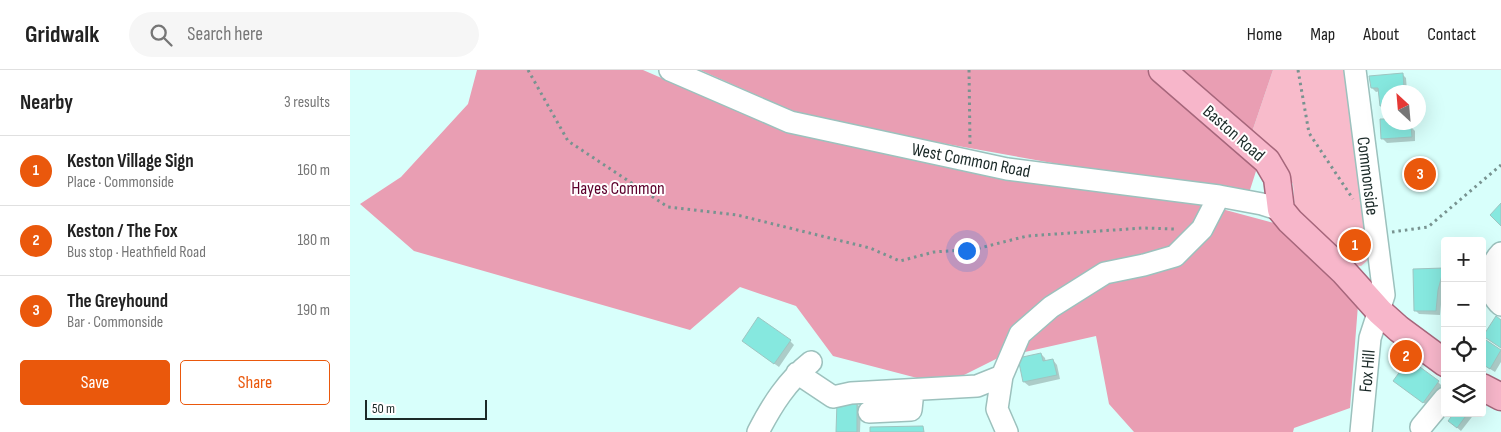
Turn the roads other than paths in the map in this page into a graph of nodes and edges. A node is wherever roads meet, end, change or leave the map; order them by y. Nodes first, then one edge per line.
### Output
1 (670, 70) edge
2 (1162, 70) edge
3 (1355, 70) edge
4 (1219, 196) junction
5 (1281, 210) junction
6 (1376, 234) junction
7 (1501, 253) edge
8 (1344, 272) junction
9 (1501, 305) edge
10 (1380, 312) junction
11 (1441, 360) edge
12 (1002, 376) junction
13 (1486, 389) edge
14 (913, 390) junction
15 (1501, 397) edge
16 (1441, 403) edge
17 (869, 412) dead end
18 (1421, 427) dead end
19 (758, 432) edge
20 (1007, 432) edge
21 (1361, 432) edge

1 - 4 street, West Common Road
2 - 5 main road, Baston Road
3 - 6 street, Commonside
4 - 5 street, West Common Road
4 - 12 street
5 - 8 main road
6 - 8 street
6 - 10 street, Commonside
7 - 9 street
8 - 10 main road
10 - 11 main road
10 - 21 street, Fox Hill
12 - 14 street
12 - 20 street
13 - 15 main road
14 - 17 street
14 - 19 street
16 - 18 street

